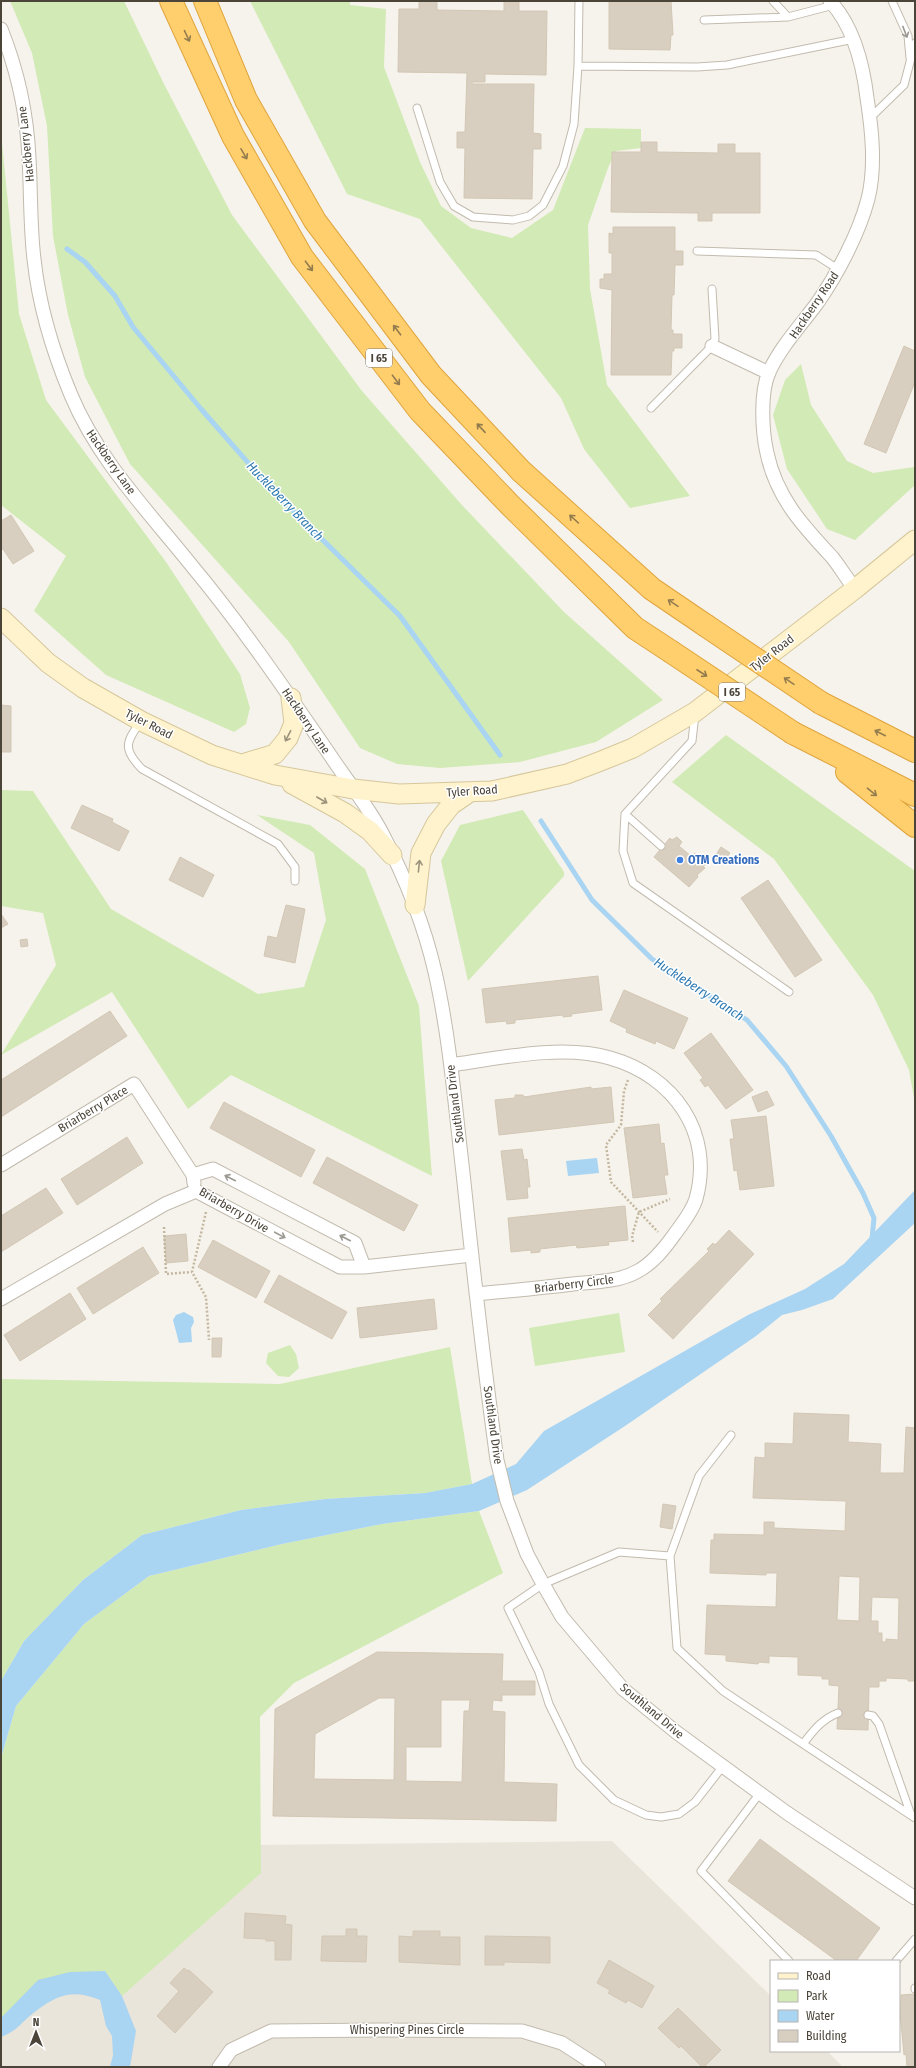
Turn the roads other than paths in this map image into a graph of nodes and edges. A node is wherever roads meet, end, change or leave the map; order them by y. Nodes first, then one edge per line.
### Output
1 (171, 1) edge
2 (205, 1) edge
3 (579, 1) edge
4 (773, 1) edge
5 (892, 1) edge
6 (832, 3) edge
7 (788, 17) junction
8 (704, 20) dead end
9 (1, 29) edge
10 (854, 39) junction
11 (915, 43) edge
12 (910, 64) junction
13 (578, 66) junction
14 (417, 108) dead end
15 (870, 118) junction
16 (697, 252) dead end
17 (838, 269) junction
18 (712, 289) dead end
19 (712, 346) junction
20 (769, 373) junction
21 (651, 408) dead end
22 (915, 540) edge
23 (855, 589) junction
24 (1, 618) edge
25 (291, 698) junction
26 (695, 712) junction
27 (141, 721) junction
28 (801, 737) junction
29 (915, 751) edge
30 (242, 764) junction
31 (275, 775) junction
32 (353, 789) junction
33 (470, 792) junction
34 (915, 795) edge
35 (625, 814) junction
36 (915, 826) edge
37 (661, 846) dead end
38 (392, 855) junction
39 (296, 881) dead end
40 (415, 905) junction
41 (789, 992) dead end
42 (451, 1065) junction
43 (1, 1165) edge
44 (193, 1174) junction
45 (196, 1191) junction
46 (472, 1255) junction
47 (364, 1268) junction
48 (476, 1294) junction
49 (1, 1299) edge
50 (731, 1435) dead end
51 (670, 1556) junction
52 (543, 1584) junction
53 (838, 1713) dead end
54 (868, 1715) dead end
55 (803, 1744) junction
56 (723, 1766) junction
57 (760, 1792) junction
58 (913, 1816) edge
59 (915, 1898) edge
60 (915, 1939) edge
61 (788, 1960) edge
62 (897, 1960) edge
63 (219, 2067) edge
64 (599, 2067) edge

1 -> 28 highway, I 65, bridge
29 -> 2 highway, I 65, bridge
3 - 13 lane
4 - 7 lane
5 -> 12 lane
6 - 7 lane
6 - 10 street, Hackberry Road
7 - 8 lane
9 - 25 street, Hackberry Lane
10 - 13 lane
10 - 15 street, Hackberry Road
11 - 12 lane
12 - 15 lane
13 - 14 lane
15 - 17 street, Hackberry Road
16 - 17 lane
17 - 20 street, Hackberry Road
18 - 19 lane
19 - 20 street
19 - 21 lane
20 - 23 street, Hackberry Road
22 - 23 street, Tyler Road
23 - 26 street, Tyler Road
24 - 27 street, Tyler Road
25 -> 30 street
25 - 32 street, Hackberry Lane
26 - 33 street, Tyler Road
26 - 35 lane
27 - 30 street, Tyler Road
27 - 39 lane
28 - 34 highway, I 65
28 -> 36 highway
30 - 31 street, Tyler Road
31 - 32 street, Tyler Road
31 -> 38 street
32 - 33 street, Tyler Road
32 - 38 street, Southland Drive
40 -> 33 street
35 - 37 lane
35 - 41 lane
38 - 40 street, Southland Drive
40 - 42 street, Southland Drive
42 - 46 street, Southland Drive
42 - 48 street, Briarberry Circle
43 - 44 street, Briarberry Place
44 - 45 street, Briarberry Drive
47 -> 44 street, Briarberry Drive
45 -> 47 street, Briarberry Drive
45 - 49 street
46 - 47 street, Briarberry Drive
46 - 48 street, Southland Drive
48 - 52 street, Southland Drive
50 - 51 lane
51 - 52 lane
51 - 55 lane
52 - 56 street, Southland Drive
52 - 56 lane
53 - 55 lane
54 - 58 lane
55 - 58 lane
56 - 57 street, Southland Drive
57 - 59 street, Southland Drive
57 - 61 lane
60 - 62 lane
63 - 64 street, Whispering Pines Circle

